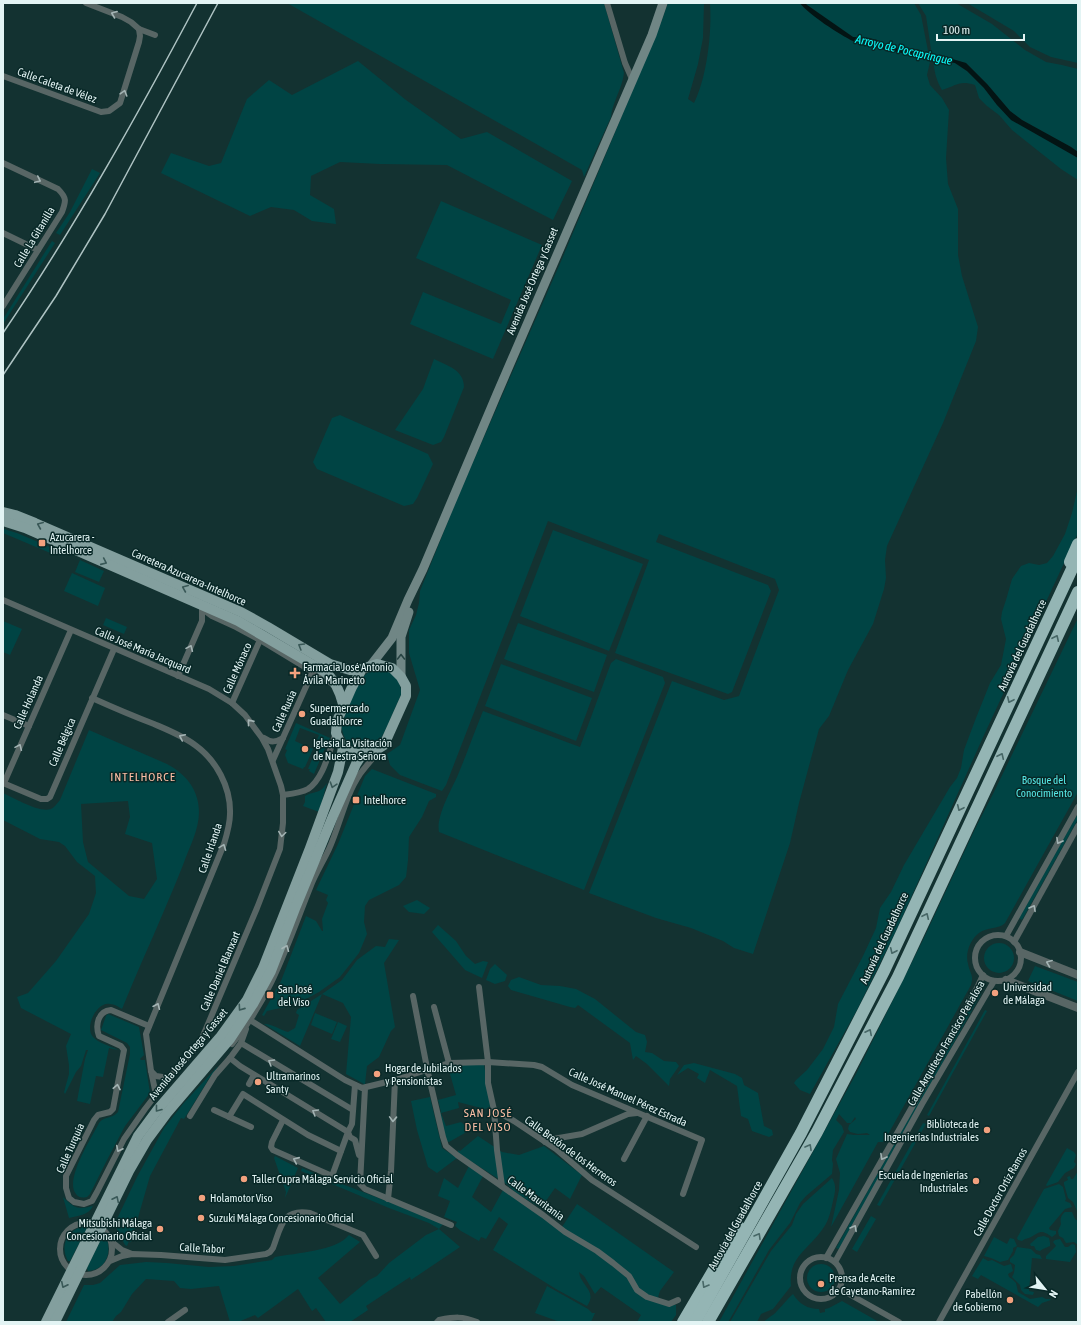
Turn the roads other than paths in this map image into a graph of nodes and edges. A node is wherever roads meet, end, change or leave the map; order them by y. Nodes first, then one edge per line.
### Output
1 (86, 3) edge
2 (607, 3) edge
3 (663, 3) edge
4 (139, 29) junction
5 (155, 35) dead end
6 (3, 76) edge
7 (632, 80) junction
8 (3, 163) edge
9 (3, 233) edge
10 (38, 250) junction
11 (4, 303) edge
12 (3, 512) edge
13 (3, 521) edge
14 (1078, 544) edge
15 (1078, 556) edge
16 (423, 569) junction
17 (1077, 595) edge
18 (190, 599) junction
19 (3, 600) edge
20 (202, 608) junction
21 (212, 616) junction
22 (202, 621) junction
23 (71, 630) junction
24 (260, 640) junction
25 (114, 649) junction
26 (1027, 665) junction
27 (366, 667) junction
28 (313, 671) junction
29 (178, 676) junction
30 (401, 677) junction
31 (337, 687) junction
32 (92, 698) junction
33 (232, 703) junction
34 (343, 704) junction
35 (3, 714) edge
36 (29, 726) junction
37 (336, 734) junction
38 (262, 738) junction
39 (283, 738) junction
40 (384, 745) junction
41 (343, 748) junction
42 (363, 753) junction
43 (273, 760) junction
44 (3, 783) edge
45 (283, 795) junction
46 (1078, 807) edge
47 (1078, 826) edge
48 (1006, 936) junction
49 (1014, 942) junction
50 (1020, 952) junction
51 (983, 975) junction
52 (1078, 975) edge
53 (1006, 980) junction
54 (994, 981) junction
55 (479, 988) dead end
56 (413, 996) dead end
57 (434, 1007) dead end
58 (1078, 1008) edge
59 (250, 1020) junction
60 (149, 1026) junction
61 (241, 1043) junction
62 (230, 1058) junction
63 (488, 1062) junction
64 (449, 1063) junction
65 (428, 1069) junction
66 (151, 1071) junction
67 (1078, 1072) edge
68 (254, 1075) junction
69 (830, 1075) junction
70 (169, 1078) junction
71 (395, 1080) junction
72 (249, 1084) dead end
73 (355, 1085) junction
74 (365, 1088) junction
75 (155, 1090) dead end
76 (175, 1103) junction
77 (214, 1110) dead end
78 (353, 1110) junction
79 (494, 1110) junction
80 (638, 1113) junction
81 (190, 1116) dead end
82 (647, 1116) junction
83 (229, 1118) junction
84 (284, 1120) junction
85 (251, 1127) dead end
86 (348, 1132) junction
87 (363, 1134) junction
88 (355, 1140) junction
89 (545, 1142) junction
90 (341, 1152) junction
91 (624, 1159) dead end
92 (361, 1161) junction
93 (502, 1186) junction
94 (683, 1194) dead end
95 (388, 1199) junction
96 (74, 1202) joint
97 (451, 1225) dead end
98 (98, 1226) junction
99 (112, 1242) junction
100 (696, 1247) dead end
101 (132, 1254) junction
102 (376, 1256) dead end
103 (826, 1258) junction
104 (110, 1262) junction
105 (835, 1262) junction
106 (75, 1273) junction
107 (840, 1289) junction
108 (678, 1300) dead end
109 (184, 1310) dead end
110 (46, 1322) edge
111 (55, 1322) edge
112 (168, 1322) edge
113 (437, 1322) edge
114 (477, 1322) edge
115 (684, 1322) edge
116 (695, 1322) edge
117 (709, 1322) edge
118 (899, 1322) edge
119 (939, 1322) edge

4 -> 1 street
2 - 7 street
3 - 7 main road, Avenida José Ortega y Gasset
4 - 5 street
6 -> 4 street, Calle Caleta de Vélez
7 - 16 main road, Avenida José Ortega y Gasset
8 -> 10 street, Calle La Gitanilla
9 - 10 street
10 - 11 street, Calle La Gitanilla
27 -> 12 main road, Carretera Azucarera-Intelhorce
13 -> 18 main road, Carretera Azucarera-Intelhorce
14 - 26 highway
15 - 26 highway, Autovía del Guadalhorce
16 - 27 main road, Avenida José Ortega y Gasset
30 -> 16 main road, Avenida José Ortega y Gasset
117 -> 17 highway
18 - 20 street, Carretera Azucarera-Intelhorce
18 - 31 main road, Carretera Azucarera-Intelhorce
19 - 23 street, Calle José María Jacquard
20 - 21 street, Carretera Azucarera-Intelhorce
20 - 22 street
21 - 22 street
21 - 24 street, Carretera Azucarera-Intelhorce
29 -> 22 street
23 - 25 street, Calle José María Jacquard
23 - 36 street, Calle Holanda
24 - 28 street, Carretera Azucarera-Intelhorce
24 - 33 street, Calle Mónaco
25 - 29 street, Calle José María Jacquard
25 - 32 street, Calle Bélgica
26 -> 69 highway, Autovía del Guadalhorce
27 - 30 main road
27 - 34 main road
28 - 31 street, Carretera Azucarera-Intelhorce
28 - 39 street, Calle Rusia
29 - 33 street, Calle José María Jacquard
30 - 40 main road
31 - 34 main road, Carretera Azucarera-Intelhorce
32 - 44 street, Calle Bélgica
60 -> 32 street, Calle Irlanda
38 -> 33 street, Calle José María Jacquard
34 - 37 main road
35 - 36 street
44 -> 36 street, Calle Holanda
37 - 41 main road
37 - 45 street
38 - 39 street
38 - 43 street, Calle José María Jacquard
39 - 43 street, Calle Rusia
40 - 42 main road
59 -> 40 street, Avenida José Ortega y Gasset
41 - 42 main road
41 -> 98 main road, Avenida José Ortega y Gasset
42 - 76 main road, Avenida José Ortega y Gasset
43 - 45 street, Calle José María Jacquard
45 -> 70 street, Calle Daniel Blanxart
46 -> 48 street
49 -> 47 street
48 - 49 street
48 - 51 street
49 - 50 street
52 -> 50 street
50 - 53 street
51 - 54 street
51 -> 103 street, Calle Arquitecto Francisco Peñalosa
53 - 54 street
53 - 58 street
105 -> 54 street, Calle Arquitecto Francisco Peñalosa
55 - 63 street
56 - 65 street, Calle Mauritania
57 - 64 street
59 - 61 street
59 - 73 street
59 - 76 street, Avenida José Ortega y Gasset
60 - 66 street, Calle Irlanda
96 -> 60 street, Calle Turquía
61 - 62 street
78 -> 61 street
62 - 68 street
62 - 81 street
63 - 64 street, Calle José Manuel Pérez Estrada
63 - 79 street
63 - 80 street, Calle José Manuel Pérez Estrada
64 - 65 street, Calle José Manuel Pérez Estrada
65 - 71 street, Calle José Manuel Pérez Estrada
65 - 93 street, Calle Mauritania
66 - 70 street
66 - 75 street, Calle Irlanda
67 - 119 street, Calle Doctor Ortiz Ramos
68 - 72 street
86 -> 68 street
69 -> 115 highway
69 - 116 highway, Autovía del Guadalhorce
70 -> 96 street, Calle Daniel Blanxart
71 - 74 street, Calle José Manuel Pérez Estrada
71 -> 95 street
73 - 74 street
73 - 78 street
74 - 87 street
98 -> 76 main road, Avenida José Ortega y Gasset
77 - 83 street
78 - 86 street
79 - 89 street, Calle Bretón de los Herreros
79 - 93 street
80 - 82 street, Calle José Manuel Pérez Estrada
80 - 89 street
82 - 91 street
82 - 94 street, Calle José Manuel Pérez Estrada
83 - 84 street
83 - 85 street
84 - 90 street
90 -> 84 street
86 - 88 street
86 - 90 street
87 - 88 street
87 - 92 street
88 - 92 street
89 - 100 street, Calle Bretón de los Herreros
92 - 95 street
93 - 108 street, Calle Mauritania
95 - 97 street
98 - 99 street
98 - 106 main road, Avenida José Ortega y Gasset
98 - 106 street
99 - 101 street, Calle Tabor
99 - 104 street
101 - 102 street, Calle Tabor
101 - 104 street, Calle Tabor
103 - 105 street
103 - 107 street
104 - 106 street, Calle Tabor
105 - 107 street
106 -> 110 main road, Avenida José Ortega y Gasset
106 - 111 main road, Avenida José Ortega y Gasset
107 - 118 street
109 - 112 street
113 - 114 street

